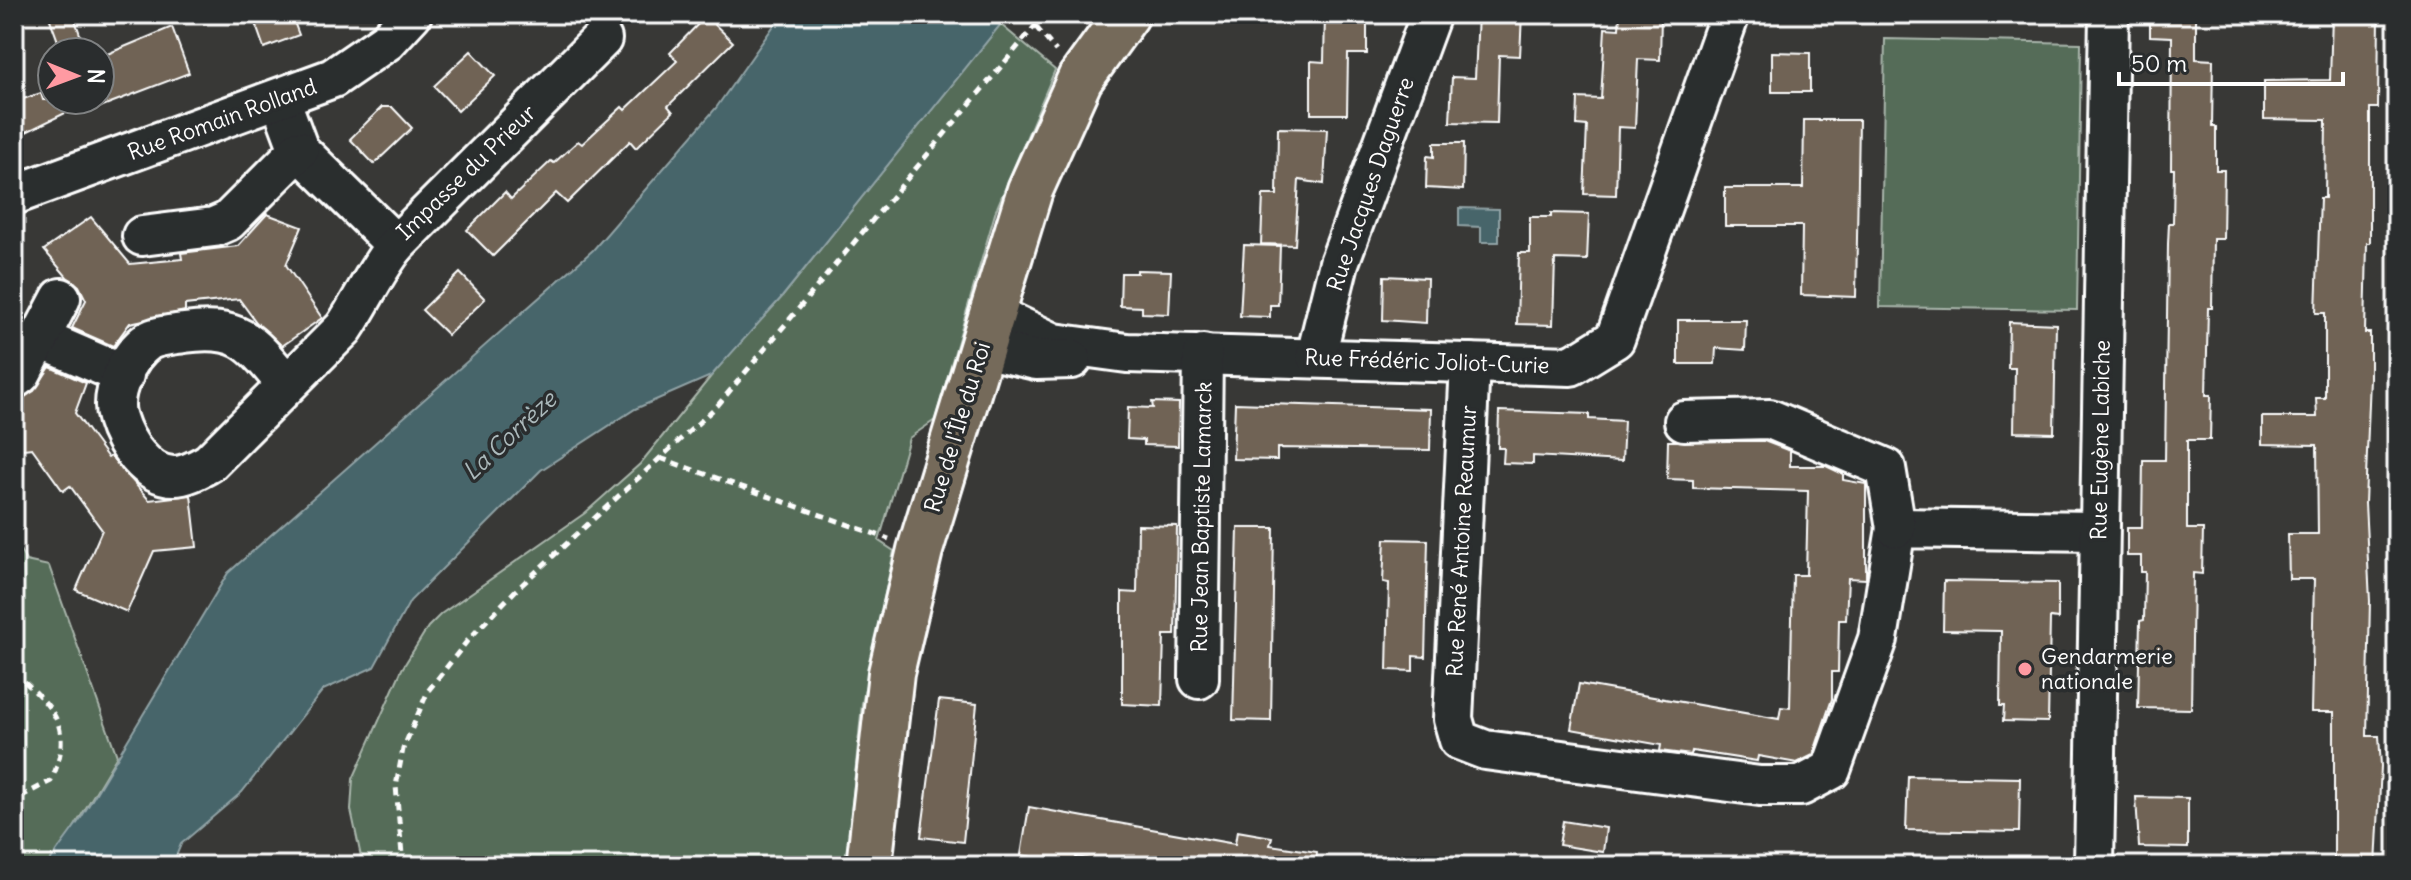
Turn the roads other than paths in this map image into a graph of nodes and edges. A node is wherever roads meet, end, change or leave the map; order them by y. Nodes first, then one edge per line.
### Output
1 (412, 14) edge
2 (1127, 14) edge
3 (1431, 14) edge
4 (1730, 14) edge
5 (2109, 14) edge
6 (602, 39) dead end
7 (280, 99) junction
8 (299, 150) junction
9 (14, 195) edge
10 (142, 236) dead end
11 (396, 245) junction
12 (61, 298) dead end
13 (987, 330) junction
14 (41, 339) junction
15 (1203, 354) junction
16 (1316, 356) junction
17 (1470, 363) junction
18 (124, 375) junction
19 (14, 379) edge
20 (286, 384) junction
21 (1684, 421) dead end
22 (1896, 528) junction
23 (2098, 531) junction
24 (1199, 679) dead end
25 (869, 866) edge
26 (2094, 866) edge

1 - 7 street, Rue Romain Rolland
2 - 13 main road, Rue de l'Île du Roi
3 - 16 street, Rue Jacques Daguerre
4 - 17 street, Rue Frédéric Joliot-Curie
5 - 23 street, Rue Eugène Labiche
6 - 11 street, Impasse du Prieur
7 - 8 street, Impasse du Prieur
7 - 9 street, Rue Romain Rolland
8 - 10 street
8 - 11 street, Impasse du Prieur
11 - 20 street
12 - 14 street
13 - 15 street, Rue Frédéric Joliot-Curie
13 - 25 main road, Rue de l'Île du Roi
14 - 18 street
14 - 19 street
15 - 16 street, Rue Frédéric Joliot-Curie
15 - 24 street, Rue Jean Baptiste Lamarck
16 - 17 street, Rue Frédéric Joliot-Curie
17 - 22 street, Rue René Antoine Reaumur
18 - 20 street
18 - 20 street
21 - 22 street
22 - 23 street
23 - 26 street, Rue Eugène Labiche

